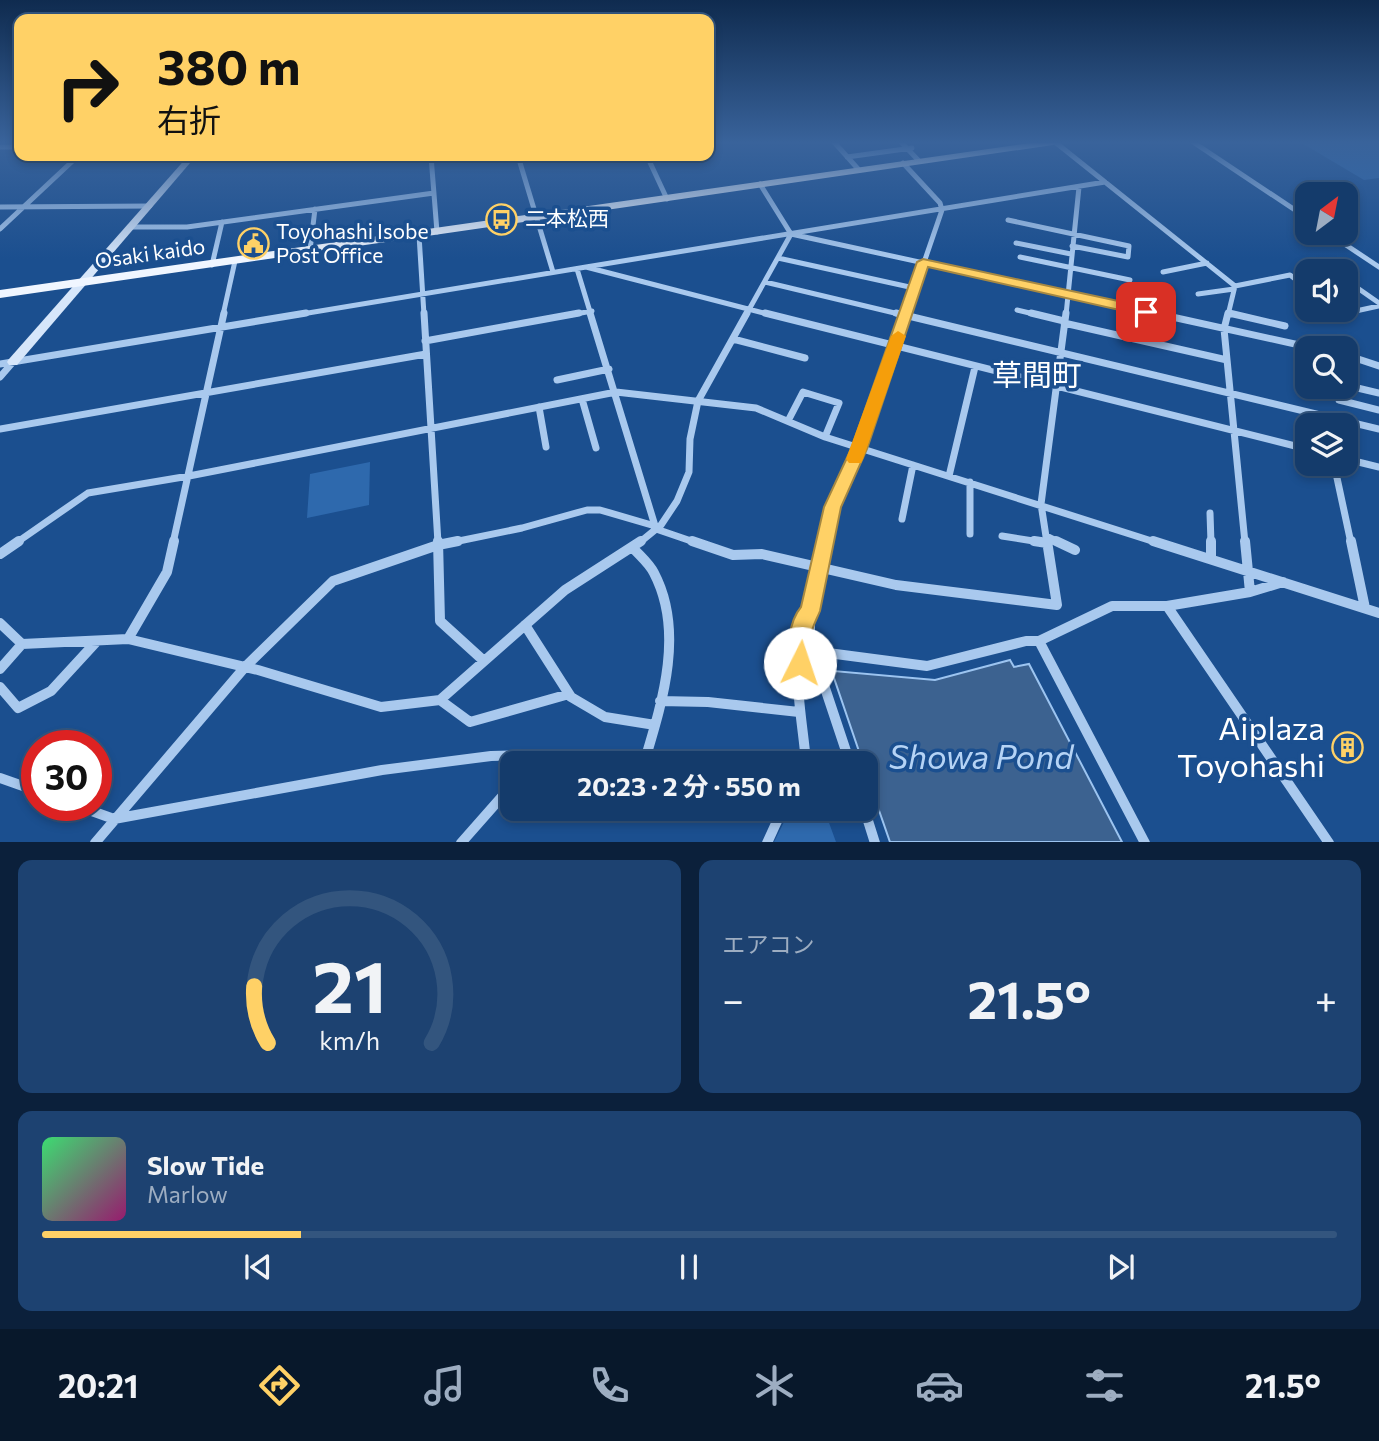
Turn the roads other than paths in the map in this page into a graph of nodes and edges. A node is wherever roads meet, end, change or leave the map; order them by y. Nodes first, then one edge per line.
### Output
1 (51, 181) edge
2 (170, 181) edge
3 (433, 181) edge
4 (525, 181) edge
5 (659, 181) edge
6 (779, 181) edge
7 (920, 181) edge
8 (1252, 181) edge
9 (1105, 182) joint
10 (760, 184) junction
11 (1079, 187) junction
12 (434, 193) junction
13 (667, 199) junction
14 (150, 205) junction
15 (0, 207) edge
16 (23, 207) junction
17 (315, 209) junction
18 (942, 210) junction
19 (1295, 210) edge
20 (536, 218) junction
21 (1008, 220) dead end
22 (222, 222) junction
23 (131, 227) junction
24 (0, 229) edge
25 (438, 232) junction
26 (791, 234) junction
27 (1074, 234) junction
28 (419, 235) junction
29 (1016, 243) dead end
30 (1346, 245) edge
31 (1072, 246) junction
32 (310, 250) junction
33 (1071, 254) junction
34 (1020, 257) dead end
35 (778, 258) junction
36 (234, 261) junction
37 (923, 262) junction
38 (1207, 264) junction
39 (212, 265) junction
40 (1070, 267) junction
41 (1379, 267) edge
42 (581, 268) junction
43 (553, 272) junction
44 (1163, 272) dead end
45 (1295, 279) edge
46 (1130, 280) dead end
47 (765, 282) junction
48 (83, 283) junction
49 (1234, 287) junction
50 (914, 288) junction
51 (1358, 289) edge
52 (422, 294) junction
53 (1067, 294) junction
54 (1198, 294) dead end
55 (0, 295) edge
56 (1379, 305) edge
57 (749, 309) junction
58 (1017, 310) dead end
59 (1358, 310) edge
60 (592, 311) junction
61 (1228, 313) junction
62 (905, 316) junction
63 (1064, 322) junction
64 (1285, 326) dead end
65 (219, 327) junction
66 (1224, 329) junction
67 (733, 339) junction
68 (425, 341) junction
69 (1295, 344) edge
70 (895, 347) junction
71 (1061, 353) junction
72 (426, 354) junction
73 (805, 358) dead end
74 (1358, 359) edge
75 (1227, 360) junction
76 (13, 362) junction
77 (0, 364) edge
78 (1379, 366) edge
79 (975, 367) junction
80 (609, 369) junction
81 (0, 377) edge
82 (558, 380) dead end
83 (1058, 387) junction
84 (1358, 388) edge
85 (616, 392) junction
86 (207, 393) junction
87 (1231, 393) junction
88 (1379, 393) edge
89 (582, 399) junction
90 (1339, 400) dead end
91 (698, 401) junction
92 (539, 407) junction
93 (1379, 410) edge
94 (788, 421) junction
95 (0, 429) edge
96 (431, 429) junction
97 (1234, 429) junction
98 (1379, 429) edge
99 (825, 438) junction
100 (1295, 446) edge
101 (546, 447) dead end
102 (596, 448) dead end
103 (859, 449) junction
104 (1358, 462) edge
105 (913, 465) junction
106 (1379, 467) edge
107 (189, 476) junction
108 (949, 476) junction
109 (1337, 476) edge
110 (970, 482) junction
111 (1041, 504) junction
112 (1209, 513) dead end
113 (902, 520) dead end
114 (656, 528) junction
115 (970, 534) dead end
116 (1002, 536) dead end
117 (1047, 539) junction
118 (438, 545) junction
119 (633, 548) junction
120 (1075, 550) dead end
121 (0, 554) edge
122 (1211, 559) junction
123 (819, 568) junction
124 (1250, 571) junction
125 (1284, 582) junction
126 (1250, 592) junction
127 (1167, 606) junction
128 (1365, 608) junction
129 (810, 611) junction
130 (1379, 612) edge
131 (0, 623) edge
132 (525, 625) junction
133 (128, 639) junction
134 (97, 641) junction
135 (1039, 641) junction
136 (22, 644) junction
137 (813, 651) junction
138 (484, 661) junction
139 (245, 667) junction
140 (0, 669) edge
141 (0, 687) edge
142 (569, 694) junction
143 (440, 700) junction
144 (660, 701) junction
145 (799, 712) junction
146 (655, 725) junction
147 (647, 751) edge
148 (804, 751) edge
149 (846, 751) edge
150 (500, 757) edge
151 (0, 778) edge
152 (21, 785) edge
153 (500, 798) edge
154 (114, 819) junction
155 (777, 821) edge
156 (868, 821) edge
157 (95, 842) edge
158 (461, 842) edge
159 (767, 842) edge
160 (875, 842) edge
161 (1145, 842) edge
162 (1329, 842) edge

1 - 16 street
2 - 14 street
3 - 12 street
4 - 20 street
5 - 13 street
6 - 10 main road, Osaki kaido
7 - 18 street
8 - 19 street
9 - 11 street
9 - 38 street
10 - 13 main road, Osaki kaido
10 - 26 street
11 - 18 street
11 - 27 street
12 - 17 street
12 - 25 street
13 - 20 main road, Osaki kaido
14 - 16 street
14 - 23 street
15 - 16 street
16 - 24 street
17 - 22 street
17 - 32 street
18 - 26 street
18 - 37 street
20 - 25 main road, Osaki kaido
20 - 43 street
21 - 27 street
22 - 23 street
22 - 39 street
23 - 48 street
25 - 28 main road, Osaki kaido
26 - 35 street
26 - 37 street
26 - 42 street
27 - 31 street
27 - 31 street
28 - 32 main road, Osaki kaido
28 - 52 street
29 - 33 street
30 - 41 street
31 - 33 street
32 - 36 main road, Osaki kaido
33 - 40 street
34 - 40 street
35 - 47 street
35 - 50 street
36 - 39 main road, Osaki kaido
36 - 65 street
37 - 50 street
37 - 53 street
38 - 44 street
38 - 49 street
39 - 48 main road, Osaki kaido
40 - 46 street
40 - 53 street
42 - 43 street
42 - 57 street
42 - 60 street
43 - 52 street
45 - 49 street
47 - 57 street
47 - 62 street
48 - 55 main road, Osaki kaido
48 - 76 street
49 - 54 street
49 - 61 street
50 - 62 street
51 - 56 street
52 - 65 street
52 - 68 street
53 - 63 street
53 - 66 street
56 - 59 street
57 - 67 street
57 - 70 street
58 - 63 street
60 - 68 street
60 - 80 street
61 - 64 street
61 - 66 street
62 - 70 street
62 - 71 street
63 - 71 street
63 - 75 street
65 - 76 street
65 - 86 street
66 - 69 street
66 - 75 street
67 - 73 street
67 - 91 street
68 - 72 street
70 - 79 street
70 - 103 street
71 - 83 street
71 - 87 street
72 - 86 street
72 - 96 street
74 - 78 street
75 - 87 street
76 - 77 street
76 - 81 street
79 - 83 street
79 - 108 street
80 - 82 street
80 - 85 street
83 - 97 street
83 - 111 street
84 - 88 street
85 - 89 street
85 - 91 street
85 - 114 street
86 - 95 street
86 - 107 street
87 - 97 street
87 - 98 street
89 - 92 street
89 - 102 street
90 - 93 street
91 - 94 street
91 - 114 street
92 - 96 street
92 - 101 street
94 - 99 street
94 - 99 street
96 - 107 street
96 - 118 street
97 - 100 street
97 - 124 street
99 - 103 street
103 - 105 street
103 - 123 street
104 - 106 street
105 - 108 street
105 - 113 street
107 - 121 street
107 - 133 street
108 - 110 street
109 - 128 street
110 - 111 street
110 - 115 street
111 - 117 street
111 - 122 street
112 - 122 street
114 - 118 street
114 - 119 street
114 - 123 street
116 - 117 street
117 - 120 street
117 - 123 street
118 - 138 street
118 - 139 street
119 - 132 street
119 - 144 street
122 - 124 street
123 - 129 street
124 - 125 street
124 - 126 street
125 - 126 street
125 - 128 street
126 - 127 street
127 - 135 street
127 - 162 street
128 - 130 street
129 - 137 street
129 - 145 street
131 - 136 street
132 - 138 street
132 - 142 street
133 - 134 street
133 - 139 street
134 - 136 street
134 - 141 street
135 - 137 street
135 - 161 street
136 - 140 street
137 - 149 street
138 - 143 street
139 - 143 street
139 - 154 street
142 - 143 street
142 - 146 street
144 - 145 street
144 - 146 street
145 - 148 street
146 - 147 street
150 - 154 street
151 - 152 street
153 - 158 street
154 - 157 street
155 - 159 street
156 - 160 street

